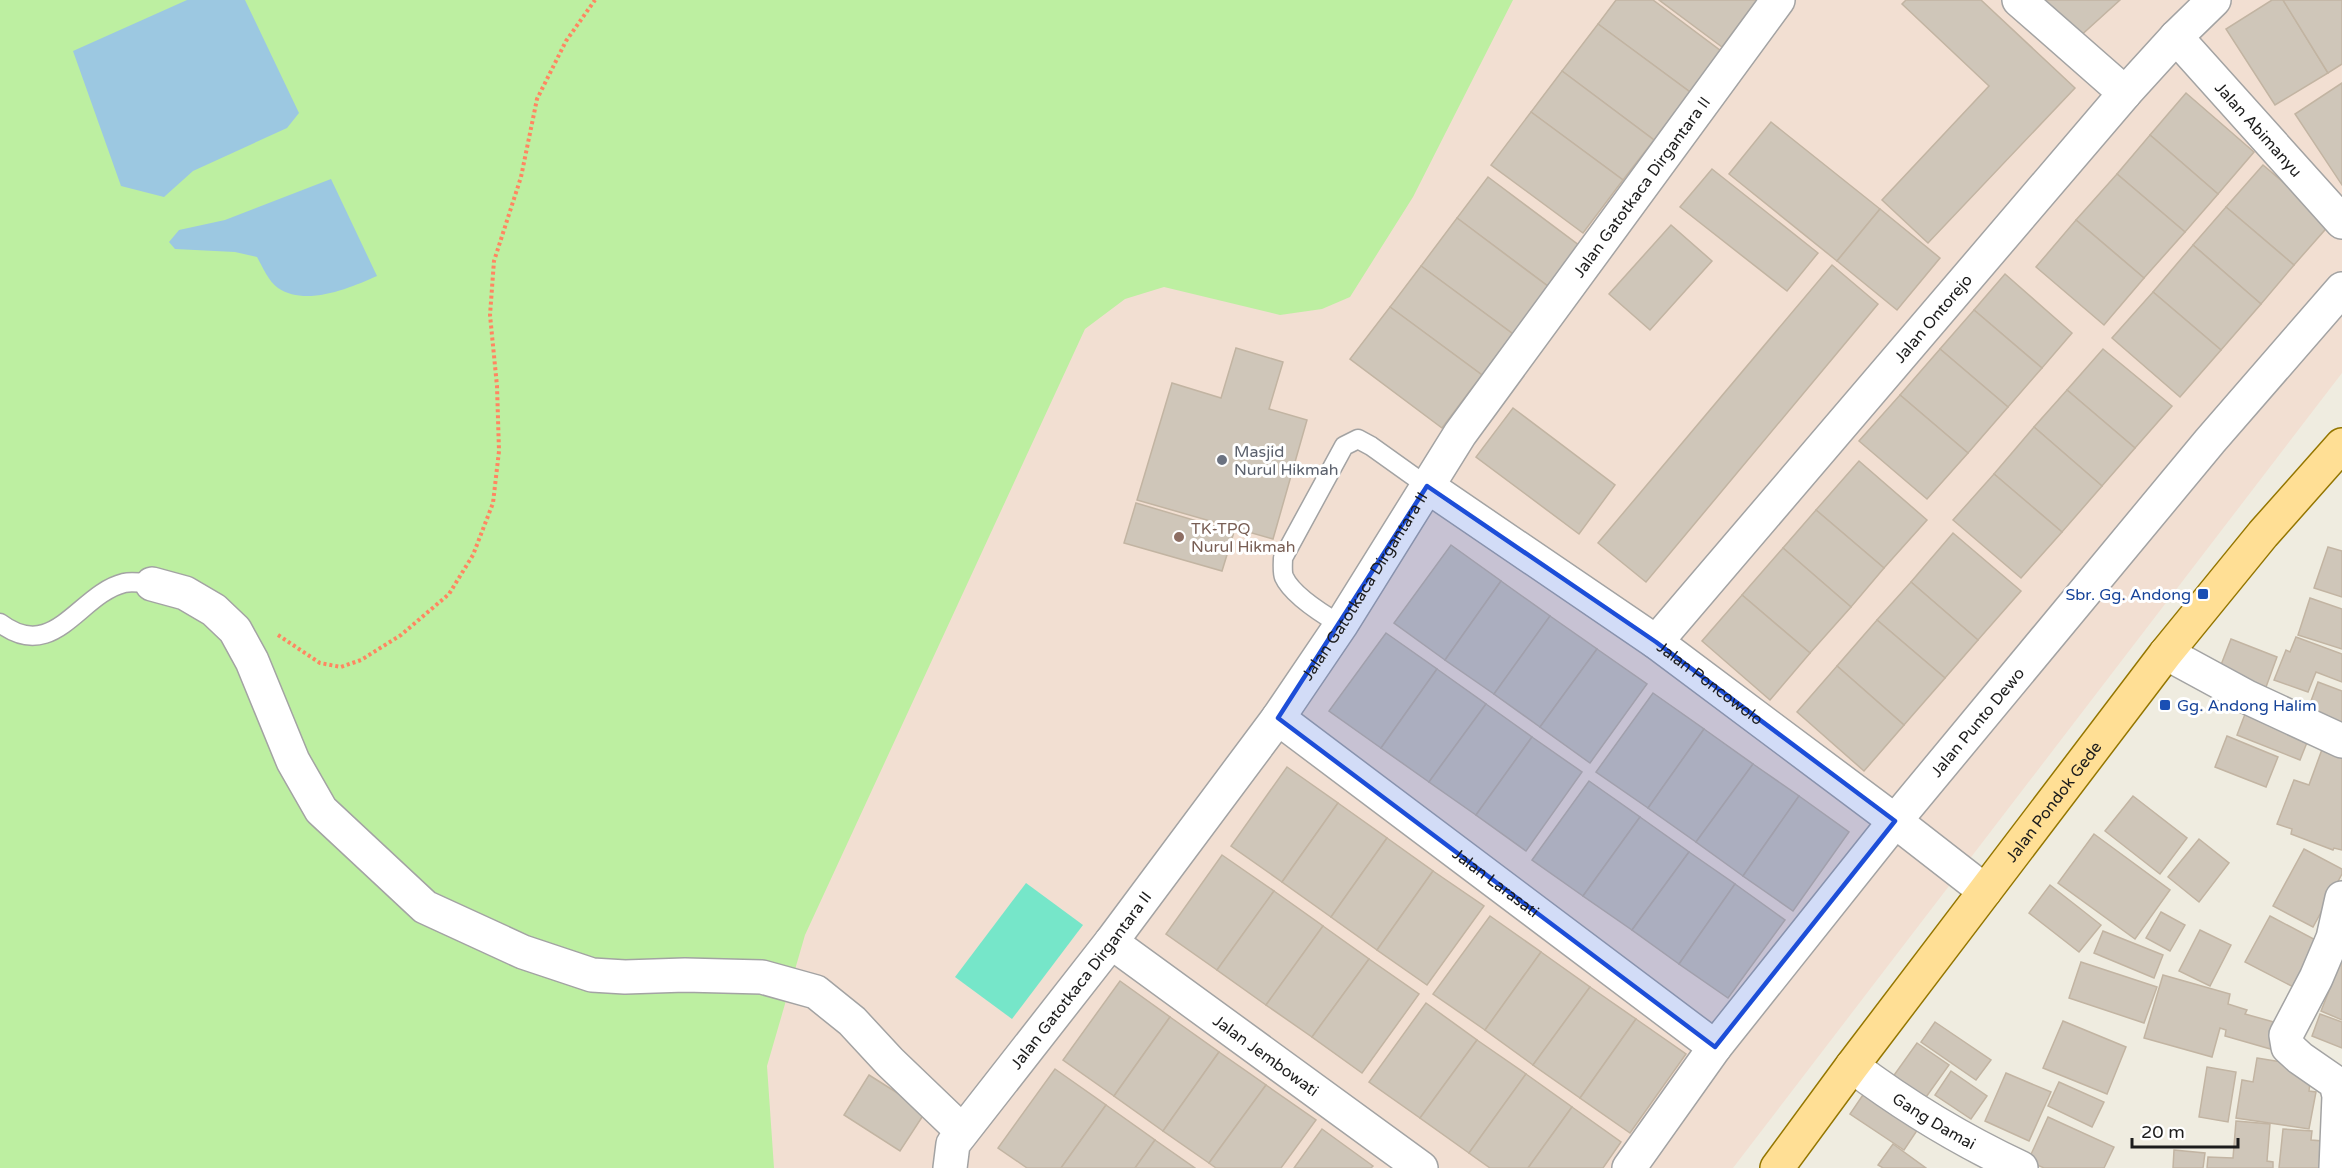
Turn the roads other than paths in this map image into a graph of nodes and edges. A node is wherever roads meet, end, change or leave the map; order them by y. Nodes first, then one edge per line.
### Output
1 (1778, 0) edge
2 (2019, 0) edge
3 (2214, 0) edge
4 (2176, 37) junction
5 (2126, 93) junction
6 (2342, 222) edge
7 (2342, 289) edge
8 (2342, 445) edge
9 (1427, 486) junction
10 (152, 584) joint
11 (0, 623) edge
12 (1341, 625) junction
13 (1656, 642) junction
14 (2166, 653) junction
15 (1278, 718) junction
16 (2342, 741) edge
17 (1895, 821) junction
18 (1985, 891) junction
19 (2342, 898) edge
20 (1111, 942) junction
21 (1715, 1047) junction
22 (1852, 1066) junction
23 (962, 1131) junction
24 (950, 1168) edge
25 (1421, 1168) edge
26 (1629, 1168) edge
27 (1777, 1168) edge
28 (2021, 1168) edge
29 (2336, 1168) edge

1 - 9 street, Jalan Gatotkaca Dirgantara II
2 - 5 street
3 - 4 street, Jalan Ontorejo
4 - 5 street, Jalan Ontorejo
4 - 6 street, Jalan Abimanyu
5 - 13 street, Jalan Ontorejo
7 - 17 street, Jalan Punto Dewo
8 - 14 main road, Jalan Pondok Gede
9 - 12 street, Jalan Gatotkaca Dirgantara II
9 - 12 lane
9 - 13 street, Jalan Poncowolo
10 - 11 lane
10 - 23 street
12 - 15 street, Jalan Gatotkaca Dirgantara II
13 - 17 street, Jalan Poncowolo
14 - 16 street
14 - 18 main road, Jalan Pondok Gede
15 - 20 street, Jalan Gatotkaca Dirgantara II
15 - 21 street, Jalan Larasati
17 - 18 street, Jalan Poncowolo
17 - 21 street, Jalan Punto Dewo
18 - 22 main road, Jalan Pondok Gede
19 - 29 street
20 - 23 street, Jalan Gatotkaca Dirgantara II
20 - 25 street, Jalan Jembowati
21 - 26 street, Jalan Punto Dewo
22 - 27 main road, Jalan Pondok Gede
22 - 28 street, Gang Damai
23 - 24 street, Jalan Gatotkaca Dirgantara II

